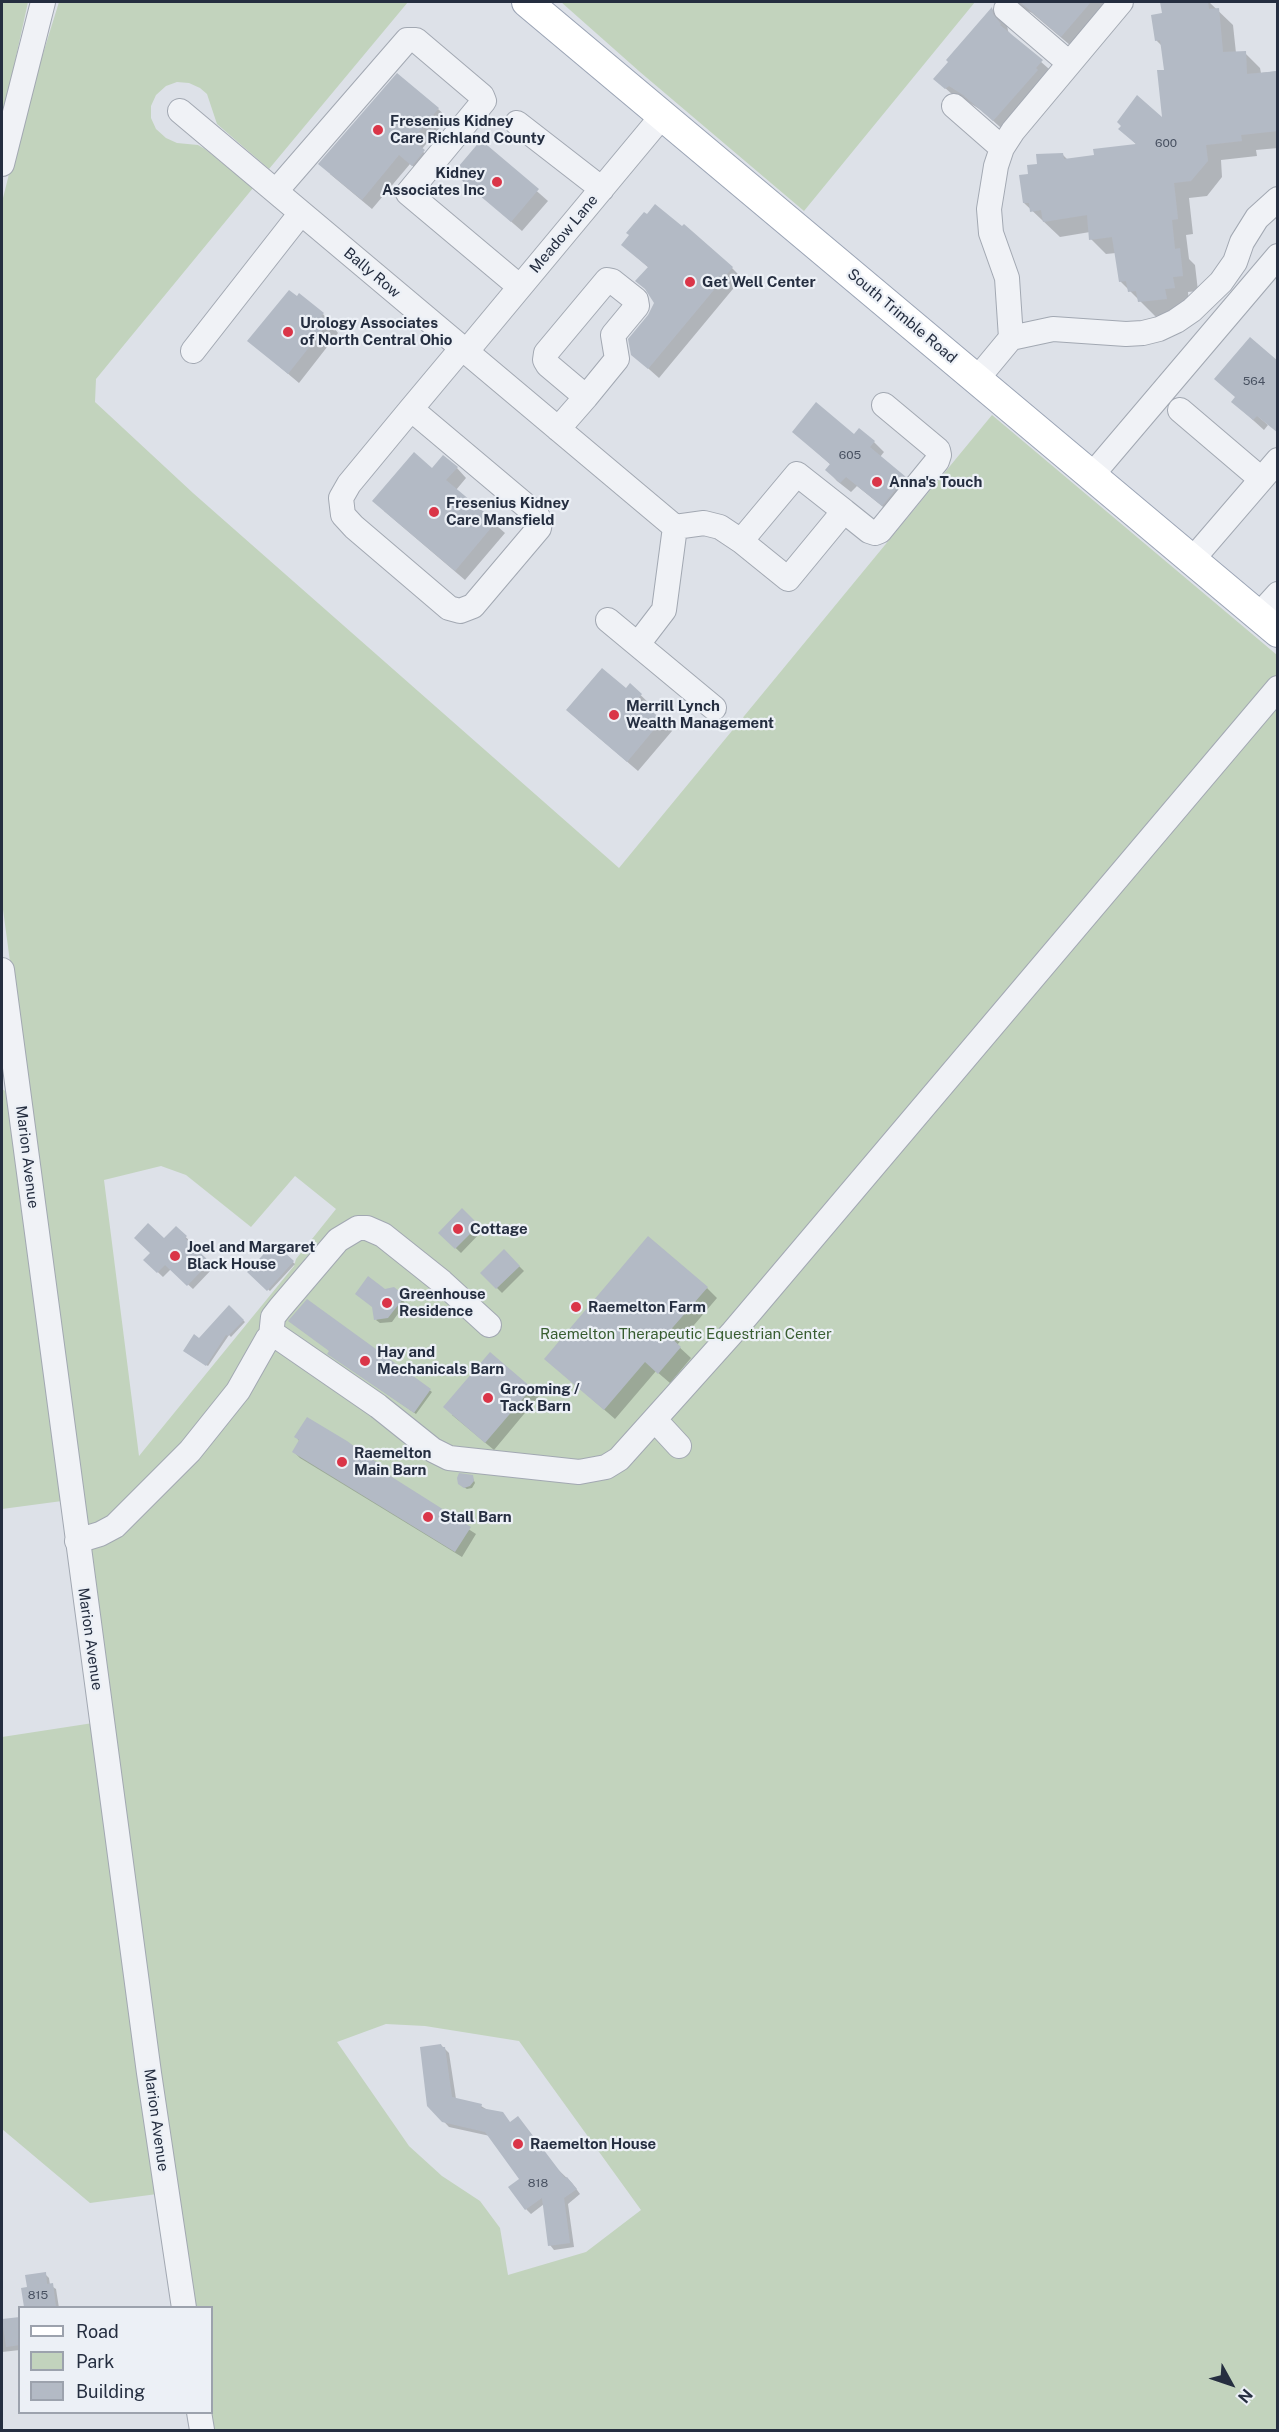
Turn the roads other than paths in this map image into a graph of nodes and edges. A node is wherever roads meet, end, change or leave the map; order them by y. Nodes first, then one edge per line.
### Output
1 (43, 2) edge
2 (527, 2) edge
3 (1120, 2) edge
4 (1006, 9) dead end
5 (1069, 63) junction
6 (954, 106) dead end
7 (180, 111) dead end
8 (663, 115) junction
9 (518, 123) dead end
10 (1002, 148) junction
11 (2, 164) edge
12 (602, 189) junction
13 (276, 191) junction
14 (1278, 199) edge
15 (301, 213) junction
16 (1278, 256) edge
17 (520, 287) junction
18 (1011, 338) junction
19 (464, 350) junction
20 (193, 351) dead end
21 (977, 379) junction
22 (586, 397) junction
23 (884, 405) dead end
24 (411, 409) junction
25 (1180, 410) dead end
26 (558, 429) junction
27 (1278, 460) edge
28 (1092, 476) junction
29 (1261, 479) junction
30 (844, 511) junction
31 (675, 528) junction
32 (741, 541) junction
33 (1192, 560) junction
34 (1278, 594) edge
35 (608, 620) dead end
36 (1268, 624) edge
37 (638, 644) junction
38 (1278, 688) edge
39 (714, 708) dead end
40 (2, 970) edge
41 (489, 1325) dead end
42 (271, 1336) junction
43 (655, 1420) junction
44 (679, 1446) dead end
45 (77, 1541) junction
46 (184, 2306) edge
47 (199, 2414) edge
48 (202, 2430) edge

1 - 11 street
2 - 8 main road, South Trimble Road
3 - 5 street
4 - 5 street
5 - 10 street
6 - 10 street
7 - 13 street, Bally Row
8 - 12 street, Meadow Lane
8 - 21 main road, South Trimble Road
9 - 12 street
10 - 18 street
12 - 17 street, Meadow Lane
13 - 15 street, Bally Row
13 - 17 street
14 - 18 street
15 - 19 street, Bally Row
15 - 20 street
16 - 28 street
17 - 19 street, Meadow Lane
18 - 21 street
19 - 24 street, Meadow Lane
19 - 26 street, Bally Row
21 - 28 main road, South Trimble Road
22 - 22 street
22 - 26 street
23 - 30 street
24 - 24 street, Meadow Lane
25 - 29 street
26 - 31 street, Bally Row
27 - 29 street
28 - 33 main road, South Trimble Road
29 - 33 street
30 - 32 street
30 - 32 street
31 - 32 street
31 - 37 street
33 - 36 main road, South Trimble Road
34 - 36 street
35 - 37 street
37 - 39 street
38 - 43 street
40 - 45 street, Marion Avenue
41 - 42 street
42 - 43 street
42 - 45 street
43 - 44 street
45 - 46 street, Marion Avenue
47 - 48 street

